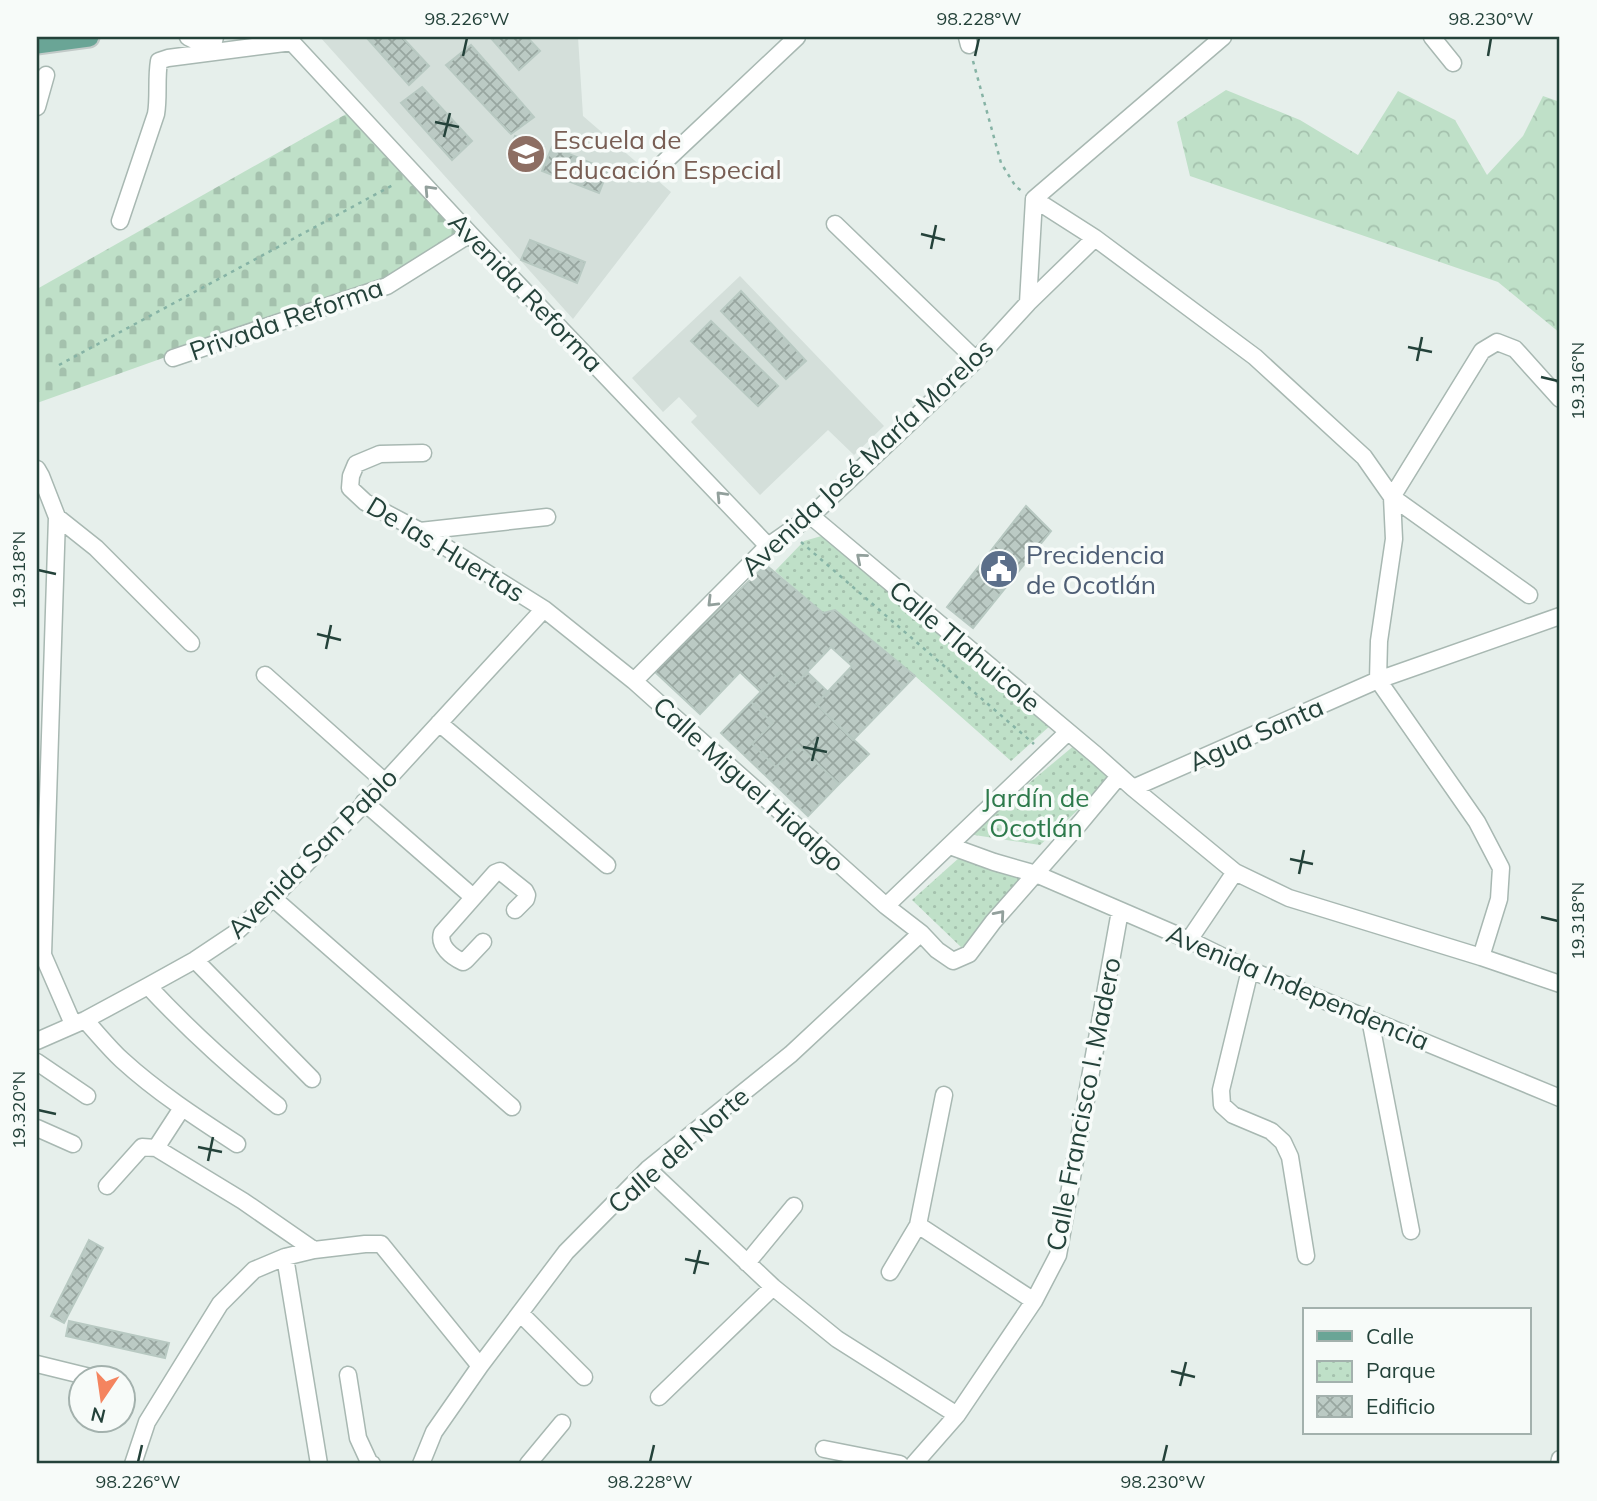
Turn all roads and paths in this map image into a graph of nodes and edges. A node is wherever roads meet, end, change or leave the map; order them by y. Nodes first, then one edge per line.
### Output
1 (89, 37) edge
2 (188, 37) edge
3 (215, 37) edge
4 (797, 37) edge
5 (1223, 37) edge
6 (1432, 37) edge
7 (290, 39) edge
8 (967, 41) edge
9 (37, 44) edge
10 (1453, 63) dead end
11 (46, 75) dead end
12 (37, 107) edge
13 (658, 169) dead end
14 (393, 185) dead end
15 (1034, 198) junction
16 (120, 221) dead end
17 (835, 224) dead end
18 (470, 234) junction
19 (1095, 238) junction
20 (1028, 303) junction
21 (173, 358) dead end
22 (976, 360) junction
23 (59, 365) dead end
24 (1560, 399) edge
25 (422, 453) dead end
26 (37, 469) edge
27 (1391, 497) junction
28 (811, 516) junction
29 (57, 517) junction
30 (547, 517) dead end
31 (420, 531) junction
32 (788, 531) junction
33 (768, 545) junction
34 (1529, 595) dead end
35 (544, 609) junction
36 (1560, 616) edge
37 (191, 643) dead end
38 (265, 675) dead end
39 (1378, 680) junction
40 (634, 681) junction
41 (439, 723) junction
42 (1068, 732) junction
43 (1045, 754) junction
44 (1119, 776) junction
45 (385, 782) junction
46 (1133, 788) junction
47 (364, 802) junction
48 (42, 827) edge
49 (950, 846) junction
50 (607, 865) dead end
51 (1235, 872) junction
52 (1036, 874) junction
53 (473, 897) junction
54 (273, 898) junction
55 (886, 906) junction
56 (515, 910) dead end
57 (1119, 911) junction
58 (921, 933) junction
59 (1189, 940) junction
60 (483, 942) dead end
61 (1481, 957) junction
62 (195, 960) junction
63 (1250, 970) junction
64 (1560, 984) edge
65 (148, 986) junction
66 (1370, 1018) junction
67 (79, 1022) junction
68 (37, 1041) edge
69 (37, 1062) edge
70 (312, 1079) dead end
71 (944, 1095) dead end
72 (87, 1096) dead end
73 (1560, 1098) edge
74 (278, 1106) dead end
75 (512, 1107) dead end
76 (182, 1108) junction
77 (37, 1128) edge
78 (73, 1144) dead end
79 (237, 1144) dead end
80 (156, 1148) junction
81 (648, 1169) junction
82 (107, 1186) dead end
83 (794, 1206) dead end
84 (918, 1225) junction
85 (1411, 1231) dead end
86 (314, 1250) junction
87 (1306, 1256) dead end
88 (285, 1257) junction
89 (747, 1263) junction
90 (890, 1272) dead end
91 (773, 1287) junction
92 (1034, 1301) junction
93 (520, 1313) junction
94 (37, 1364) edge
95 (480, 1366) junction
96 (66, 1371) edge
97 (348, 1375) dead end
98 (584, 1377) dead end
99 (659, 1397) dead end
100 (957, 1415) junction
101 (562, 1423) dead end
102 (824, 1450) dead end
103 (1560, 1459) edge
104 (132, 1464) edge
105 (319, 1464) edge
106 (372, 1464) edge
107 (421, 1464) edge
108 (528, 1464) edge
109 (900, 1464) edge
110 (914, 1464) edge
111 (1559, 1464) edge

1 - 9 main road
2 - 3 street
4 - 13 street
5 - 15 street
6 - 10 street
7 - 16 street
18 -> 7 street, Avenida Reforma
8 - 15 path
11 - 12 street
14 - 23 path
15 - 19 street
15 - 20 street
17 - 22 street
18 - 21 street, Privada Reforma
33 -> 18 street, Avenida Reforma
19 - 20 street, Avenida José María Morelos
19 - 27 street
20 - 22 street, Avenida José María Morelos
22 - 28 street, Avenida José María Morelos
24 - 27 street
25 - 31 street, De las Huertas
26 - 29 street
27 - 34 street
27 - 39 street
28 - 32 street, Avenida José María Morelos
42 -> 28 street, Calle Tlahuicole
29 - 37 street
29 - 48 street
30 - 31 street
31 - 35 street, De las Huertas
32 - 33 street, Avenida José María Morelos
32 - 43 path
33 -> 40 street, Avenida José María Morelos
35 - 40 street, Calle Miguel Hidalgo
35 - 41 street, Avenida San Pablo
36 - 39 street, Agua Santa
38 - 45 street
39 - 46 street, Agua Santa
39 - 61 street
40 - 55 street, Calle Miguel Hidalgo
41 - 45 street, Avenida San Pablo
41 - 50 street
42 - 43 street
42 - 44 street, Calle Tlahuicole
43 - 49 street
44 - 46 street, Calle Tlahuicole
44 - 52 street
45 - 47 street, Avenida San Pablo
46 - 51 street, Calle Tlahuicole
47 - 53 street
47 - 54 street, Avenida San Pablo
48 - 67 street
49 - 52 street, Avenida Independencia
49 - 55 street
51 - 59 street
51 - 61 street, Calle Tlahuicole
52 - 57 street, Avenida Independencia
58 -> 52 street, Calle Miguel Hidalgo
53 - 56 street
53 - 60 street
54 - 62 street, Avenida San Pablo
54 - 75 street
55 - 58 street, Calle Miguel Hidalgo
57 - 59 street, Avenida Independencia
57 - 92 street, Calle Francisco I. Madero
58 - 81 street, Calle del Norte
59 - 63 street, Avenida Independencia
61 - 64 street, Calle Tlahuicole
62 - 65 street, Avenida San Pablo
62 - 70 street
63 - 66 street, Avenida Independencia
63 - 87 street
65 - 67 street, Avenida San Pablo
65 - 74 street
66 - 73 street, Avenida Independencia
66 - 85 street
67 - 68 street, Avenida San Pablo
67 - 76 street
69 - 72 street
71 - 84 street
76 - 79 street
76 - 80 street
77 - 78 street
80 - 82 street
80 - 86 street
81 - 89 street
81 - 93 street, Calle del Norte
83 - 89 street
84 - 90 street
84 - 92 street
86 - 88 street
86 - 95 street
88 - 104 street
88 - 105 street
89 - 91 street
91 - 99 street
91 - 100 street
92 - 100 street, Calle Francisco I. Madero
93 - 95 street, Calle del Norte
93 - 98 street
94 - 96 street
95 - 107 street, Calle del Norte
97 - 106 street
100 - 110 street, Calle Francisco I. Madero
101 - 108 street
102 - 109 street
103 - 111 street

